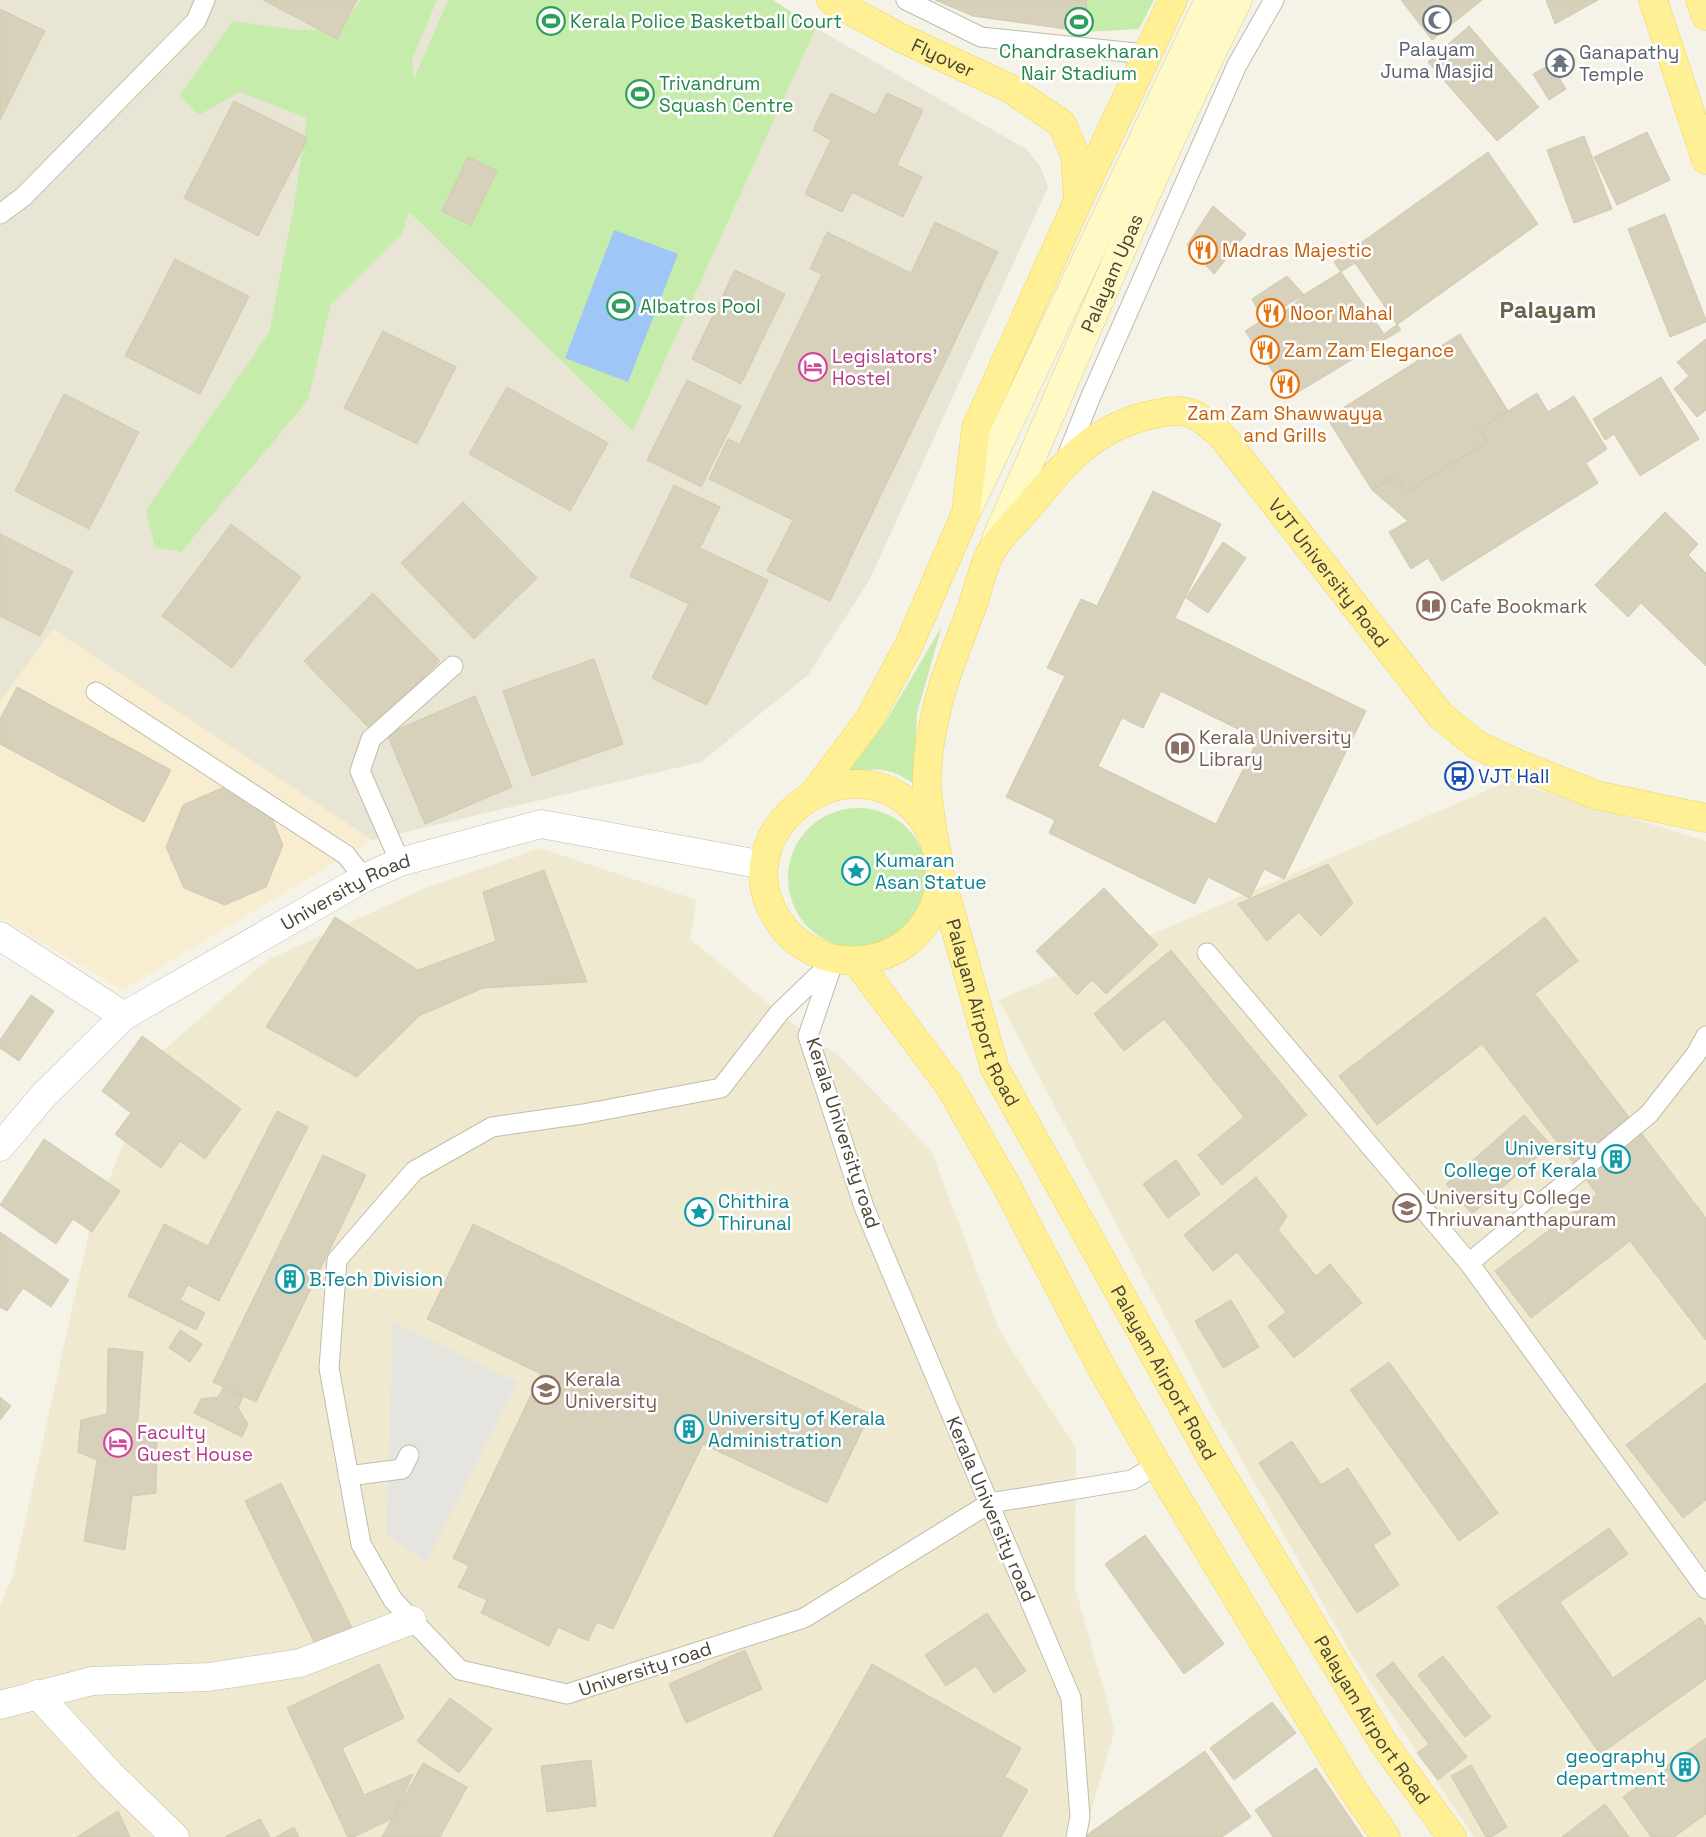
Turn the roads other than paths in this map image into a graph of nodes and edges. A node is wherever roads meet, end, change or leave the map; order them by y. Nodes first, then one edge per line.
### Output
1 (205, 0) edge
2 (831, 0) edge
3 (906, 0) edge
4 (1173, 0) edge
5 (1209, 0) edge
6 (1238, 0) edge
7 (1274, 0) edge
8 (1653, 0) edge
9 (1700, 0) edge
10 (1706, 16) edge
11 (1146, 54) junction
12 (1706, 160) edge
13 (1078, 201) junction
14 (0, 214) edge
15 (1063, 465) junction
16 (966, 513) junction
17 (992, 550) junction
18 (453, 666) dead end
19 (96, 692) dead end
20 (812, 796) junction
21 (1704, 817) edge
22 (934, 839) junction
23 (400, 862) junction
24 (764, 865) junction
25 (941, 876) junction
26 (364, 878) junction
27 (0, 936) edge
28 (1207, 952) dead end
29 (845, 961) junction
30 (124, 1016) junction
31 (1706, 1036) edge
32 (0, 1146) edge
33 (1469, 1263) junction
34 (409, 1455) dead end
35 (1157, 1465) junction
36 (349, 1479) junction
37 (990, 1503) junction
38 (1706, 1589) edge
39 (412, 1620) junction
40 (37, 1694) junction
41 (0, 1705) edge
42 (175, 1837) edge
43 (1076, 1837) edge
44 (1386, 1837) edge
45 (1452, 1837) edge

1 - 14 lane
2 - 13 main road, Flyover
3 - 11 lane
4 - 11 main road
5 - 16 main road, Palayam Upas
6 - 17 main road, Palayam Upas
7 - 15 lane
8 - 12 main road
9 - 10 main road
11 - 13 main road
13 - 16 main road
15 - 17 main road, VJT University Road
15 - 21 main road, VJT University Road
16 - 20 main road
17 - 22 main road
18 - 23 lane
19 - 26 lane
20 - 22 main road
20 - 24 main road
22 - 25 main road
23 - 24 street, University Road
23 - 26 street, University Road
24 - 29 main road
25 - 29 main road
25 - 45 main road, Palayam Airport Road
26 - 30 street, University Road
27 - 30 street
28 - 33 lane
29 - 35 main road
29 - 36 lane
29 - 37 lane, Kerala University road
30 - 32 street, University Road
31 - 33 lane
33 - 38 lane
34 - 36 lane
35 - 37 lane
35 - 44 main road
36 - 39 lane, University road
37 - 39 lane, University road
37 - 43 lane, Kerala University road
39 - 40 street
40 - 41 street
40 - 42 street

